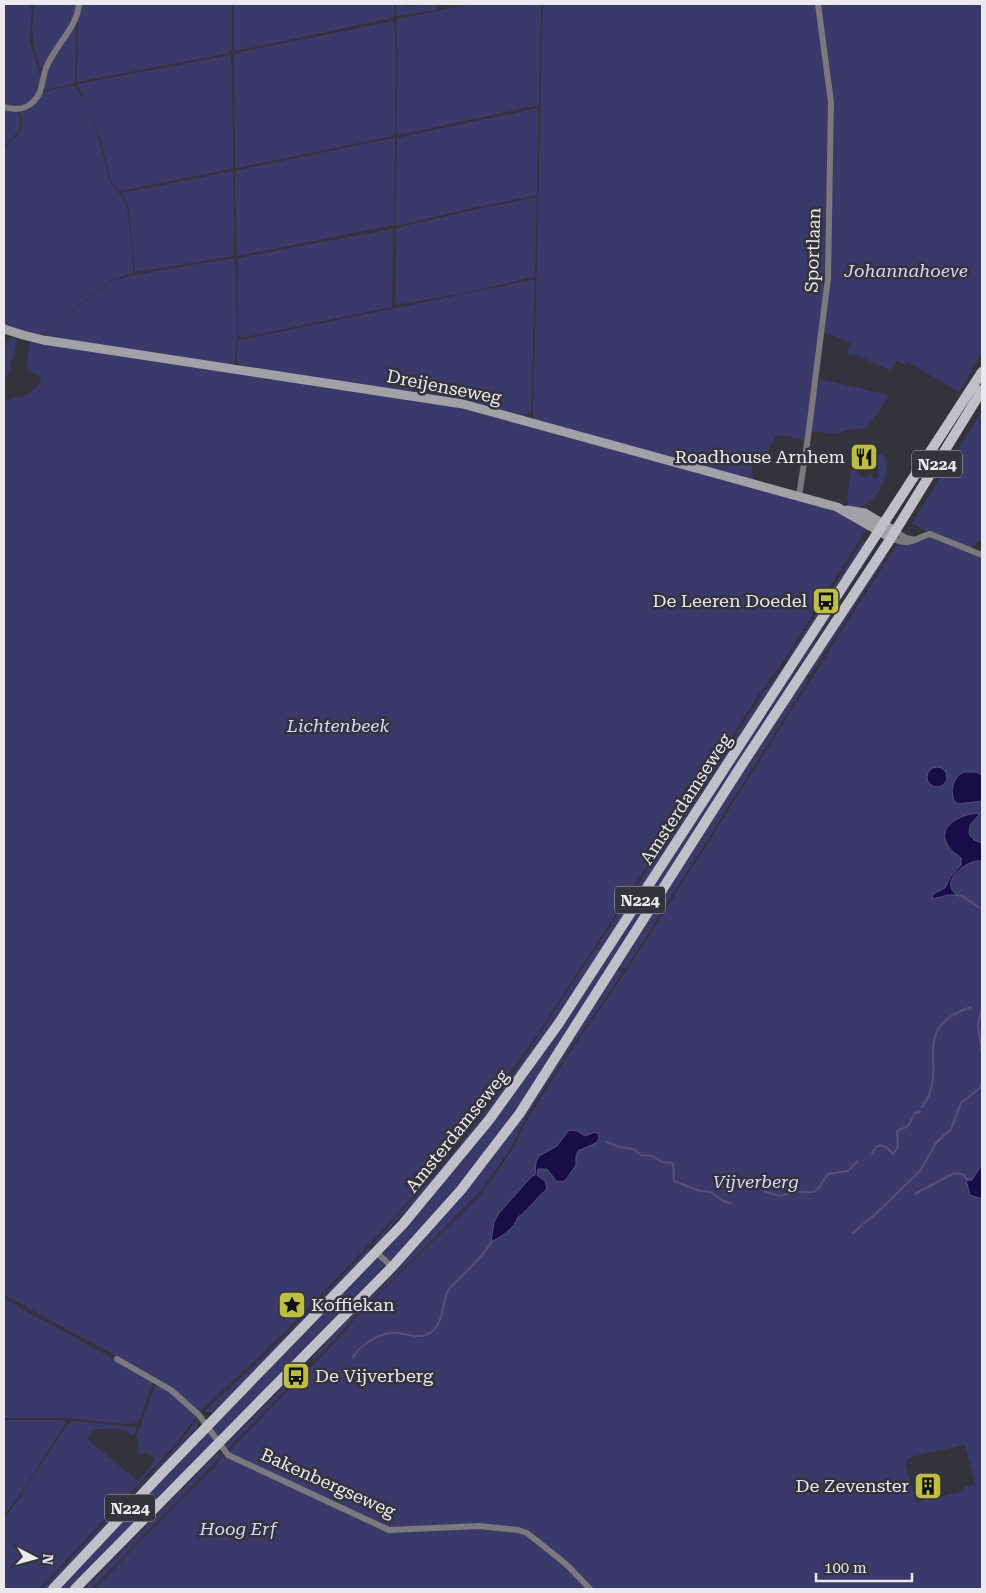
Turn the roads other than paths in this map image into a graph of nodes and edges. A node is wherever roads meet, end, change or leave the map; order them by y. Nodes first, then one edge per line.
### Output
1 (79, 4) edge
2 (818, 4) edge
3 (4, 107) edge
4 (4, 329) edge
5 (982, 372) edge
6 (982, 390) edge
7 (799, 496) junction
8 (882, 528) junction
9 (893, 534) junction
10 (982, 555) edge
11 (376, 1252) junction
12 (392, 1267) junction
13 (117, 1359) dead end
14 (207, 1426) junction
15 (220, 1442) junction
16 (53, 1589) edge
17 (75, 1589) edge
18 (590, 1589) edge

1 - 3 street
2 - 7 street, Sportlaan
4 - 7 main road, Dreijenseweg
5 - 8 main road, Amsterdamseweg / N224
6 - 9 main road, Amsterdamseweg / N224
7 - 8 main road, Dreijenseweg
8 - 9 main road, Dreijenseweg
8 - 11 main road, Amsterdamseweg / N224
9 - 10 street
9 - 12 main road, Amsterdamseweg / N224
11 - 12 street
11 - 14 main road, Amsterdamseweg / N224
12 - 15 main road, Amsterdamseweg / N224
13 - 14 street, Bakenbergseweg
14 - 15 street, Bakenbergseweg
14 - 16 main road, Amsterdamseweg / N224
15 - 17 main road, Amsterdamseweg / N224
15 - 18 street, Bakenbergseweg

